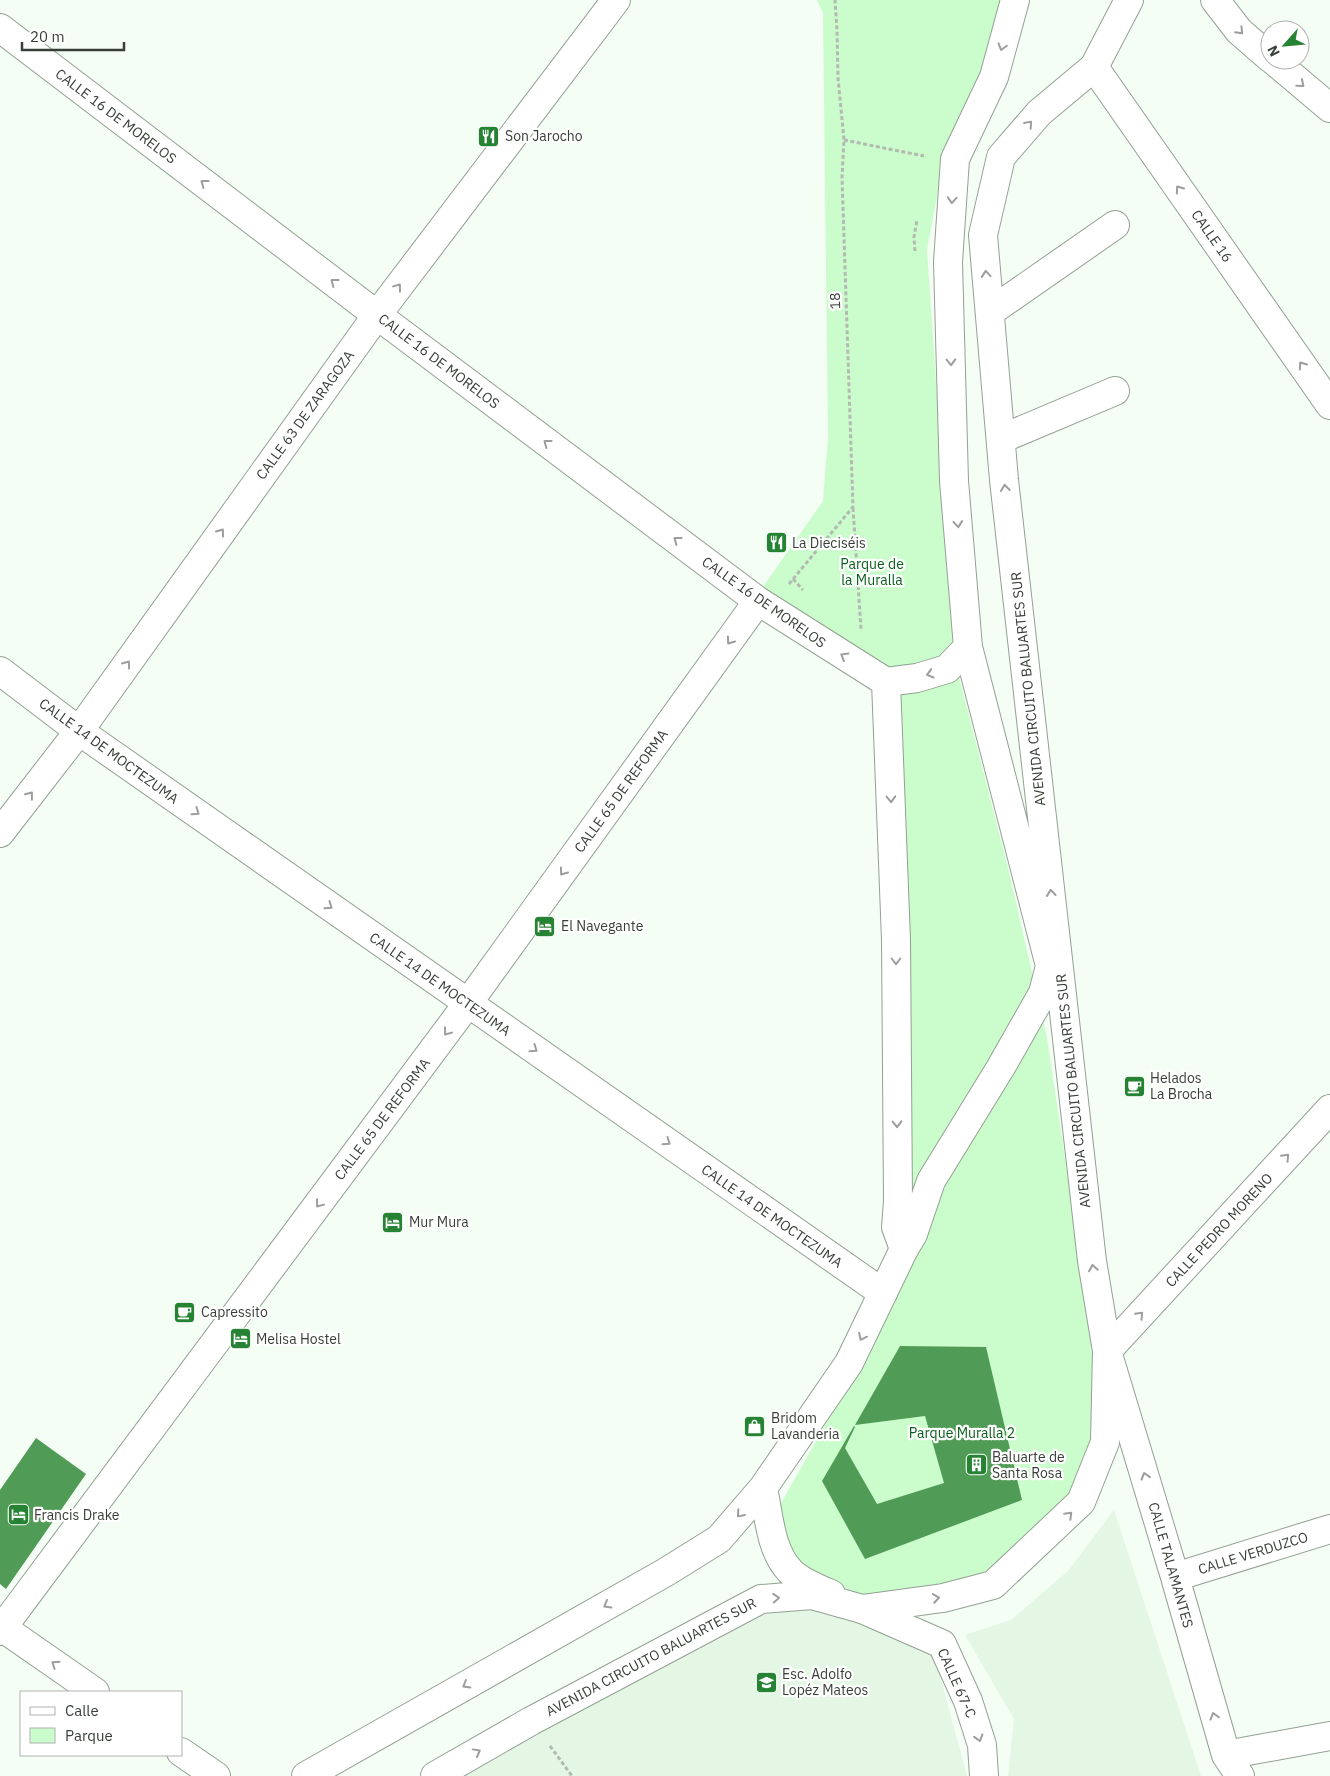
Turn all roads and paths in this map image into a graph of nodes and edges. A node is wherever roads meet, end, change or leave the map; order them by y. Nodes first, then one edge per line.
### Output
1 (616, 0) edge
2 (835, 0) edge
3 (1015, 0) edge
4 (1129, 0) edge
5 (1215, 0) edge
6 (0, 28) edge
7 (1260, 49) edge
8 (1094, 67) junction
9 (1285, 70) edge
10 (1330, 108) edge
11 (844, 140) junction
12 (929, 157) dead end
13 (919, 211) dead end
14 (1115, 225) dead end
15 (915, 257) dead end
16 (990, 312) junction
17 (377, 315) junction
18 (1115, 391) dead end
19 (1330, 405) edge
20 (1001, 440) junction
21 (853, 507) junction
22 (793, 579) junction
23 (806, 593) dead end
24 (764, 605) junction
25 (861, 630) dead end
26 (968, 647) junction
27 (0, 672) edge
28 (886, 682) junction
29 (79, 730) junction
30 (0, 833) edge
31 (468, 1004) junction
32 (1330, 1109) edge
33 (904, 1249) junction
34 (883, 1294) junction
35 (1107, 1351) junction
36 (763, 1488) junction
37 (1330, 1529) edge
38 (1175, 1577) junction
39 (862, 1609) junction
40 (1, 1629) edge
41 (94, 1691) edge
42 (531, 1722) junction
43 (1330, 1736) edge
44 (182, 1753) edge
45 (1233, 1766) edge
46 (216, 1776) edge
47 (306, 1776) edge
48 (435, 1776) edge
49 (572, 1776) edge
50 (984, 1776) edge

17 -> 1 street, CALLE 63 DE ZARAGOZA
2 - 11 path, 18
3 -> 26 street, AVENIDA CIRCUITO BALUARTES SUR
4 - 8 street, AVENIDA CIRCUITO BALUARTES SUR
5 -> 7 street
17 -> 6 street, CALLE 16 DE MORELOS
16 -> 8 street, AVENIDA CIRCUITO BALUARTES SUR
19 -> 8 street, CALLE 16
9 -> 10 street
11 - 12 path
11 - 21 path, 18
13 - 15 path
14 - 16 street
16 - 20 street, AVENIDA CIRCUITO BALUARTES SUR
24 -> 17 street, CALLE 16 DE MORELOS
29 -> 17 street, CALLE 63 DE ZARAGOZA
18 - 20 street
35 -> 20 street, AVENIDA CIRCUITO BALUARTES SUR
21 - 22 path
21 - 25 path, 18
22 - 23 path
22 - 24 path
28 -> 24 street, CALLE 16 DE MORELOS
24 -> 31 street, CALLE 65 DE REFORMA
26 -> 28 street
26 - 33 street, AVENIDA CIRCUITO BALUARTES SUR
27 - 29 street, CALLE 14 DE MOCTEZUMA
28 -> 33 street
30 -> 29 street, CALLE 63 DE ZARAGOZA
29 -> 31 street, CALLE 14 DE MOCTEZUMA
31 -> 34 street, CALLE 14 DE MOCTEZUMA
31 -> 40 street, CALLE 65 DE REFORMA
35 -> 32 street, CALLE PEDRO MORENO
33 - 34 street, AVENIDA CIRCUITO BALUARTES SUR
34 -> 36 street, AVENIDA CIRCUITO BALUARTES SUR
38 -> 35 street, CALLE TALAMANTES
39 -> 35 street, AVENIDA CIRCUITO BALUARTES SUR
36 - 39 street
36 -> 47 street, AVENIDA CIRCUITO BALUARTES SUR
37 - 38 street, CALLE VERDUZCO
45 -> 38 street, CALLE TALAMANTES
42 -> 39 street, AVENIDA CIRCUITO BALUARTES SUR
39 -> 50 street, CALLE 67-C
41 -> 40 street
48 -> 42 street, AVENIDA CIRCUITO BALUARTES SUR
42 - 49 path
43 - 45 street
44 - 46 street

